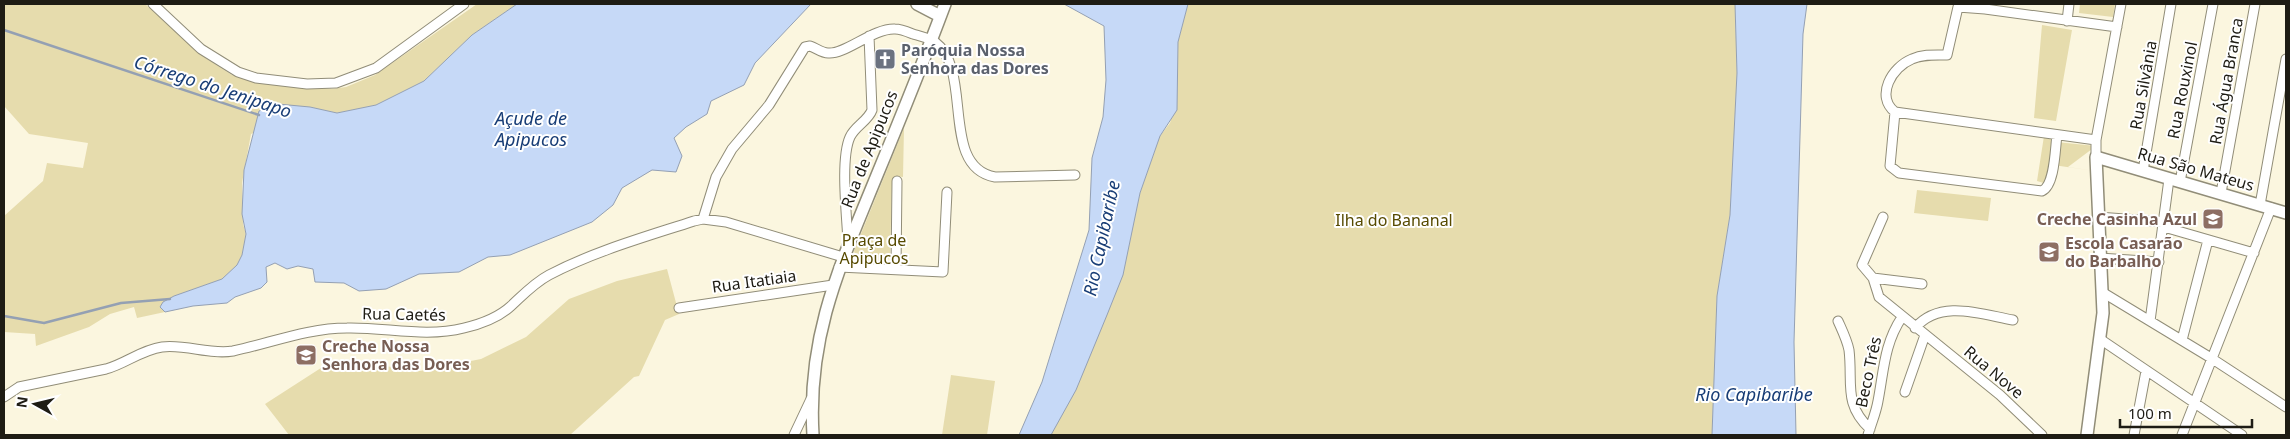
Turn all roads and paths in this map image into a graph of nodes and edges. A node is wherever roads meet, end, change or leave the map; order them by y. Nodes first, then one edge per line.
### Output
1 (153, 4) edge
2 (464, 4) edge
3 (917, 4) edge
4 (945, 4) edge
5 (2069, 4) edge
6 (2121, 4) edge
7 (2172, 4) edge
8 (2213, 4) edge
9 (2255, 4) edge
10 (1958, 6) edge
11 (940, 16) junction
12 (2067, 21) junction
13 (2117, 27) junction
14 (869, 36) junction
15 (931, 40) junction
16 (2286, 59) edge
17 (1895, 112) junction
18 (2057, 135) junction
19 (2096, 140) junction
20 (2096, 157) junction
21 (2143, 171) junction
22 (1075, 174) dead end
23 (2175, 180) junction
24 (897, 181) dead end
25 (948, 192) dead end
26 (2221, 193) junction
27 (2265, 206) junction
28 (2286, 213) edge
29 (1882, 217) dead end
30 (2098, 218) junction
31 (703, 219) junction
32 (2164, 225) junction
33 (2208, 240) junction
34 (848, 242) junction
35 (2254, 253) junction
36 (2100, 258) junction
37 (841, 262) junction
38 (2159, 262) junction
39 (896, 268) junction
40 (1873, 278) junction
41 (834, 281) junction
42 (1922, 284) dead end
43 (2102, 292) junction
44 (679, 308) dead end
45 (1902, 317) junction
46 (2013, 320) dead end
47 (1838, 321) dead end
48 (2150, 322) junction
49 (1915, 328) junction
50 (1925, 335) junction
51 (2100, 339) junction
52 (2182, 340) junction
53 (2211, 358) junction
54 (2146, 371) junction
55 (1905, 392) dead end
56 (4, 397) edge
57 (811, 399) junction
58 (2194, 405) junction
59 (2286, 407) edge
60 (1869, 432) edge
61 (794, 435) edge
62 (813, 435) edge
63 (2042, 435) edge
64 (2087, 435) edge
65 (2134, 435) edge
66 (2182, 435) edge
67 (2242, 435) edge

1 - 2 street
3 - 11 street
4 - 11 street, Rua de Apipucos
5 - 12 street
6 - 13 street
7 - 21 street, Rua Silvânia
8 - 23 street, Rua Rouxinol
9 - 26 street, Rua Água Branca
10 - 12 street
10 - 17 street
11 - 15 street, Rua de Apipucos
12 - 13 street
13 - 19 street
14 - 15 street
14 - 31 street
14 - 34 street
15 - 22 street
15 - 34 street, Rua de Apipucos
16 - 27 street
17 - 18 street
17 - 18 street
18 - 19 street
19 - 20 street
20 - 21 street, Rua São Mateus
20 - 30 street
21 - 23 street, Rua São Mateus
23 - 26 street, Rua São Mateus
23 - 32 street, Rua Rouxinol
24 - 39 street
25 - 39 street, Rua Caetés
26 - 27 street, Rua São Mateus
27 - 28 street, Rua São Mateus
27 - 35 street
29 - 40 street
30 - 32 street
30 - 36 street
31 - 37 street, Rua Caetés
31 - 56 street, Rua Caetés
32 - 33 street
32 - 38 street, Rua Rouxinol
33 - 35 street
33 - 52 street
34 - 37 street, Rua de Apipucos
35 - 53 street
36 - 38 street
36 - 43 street
37 - 39 street, Rua Caetés
37 - 41 street, Rua de Apipucos
38 - 48 street, Rua Rouxinol
40 - 42 street
40 - 45 street, Rua Nove
41 - 44 street, Rua Itatiaia
41 - 57 street, Rua de Apipucos
43 - 48 street
43 - 51 street
45 - 49 street, Rua Nove
45 - 60 street, Beco Três
46 - 49 street
47 - 60 street
48 - 52 street
49 - 50 street, Rua Nove
50 - 55 street
50 - 63 street, Rua Nove
51 - 54 street
51 - 64 street
52 - 53 street
53 - 58 street
53 - 59 street
54 - 58 street
54 - 65 street
57 - 61 street
57 - 62 street, Rua de Apipucos
58 - 66 street
58 - 67 street

